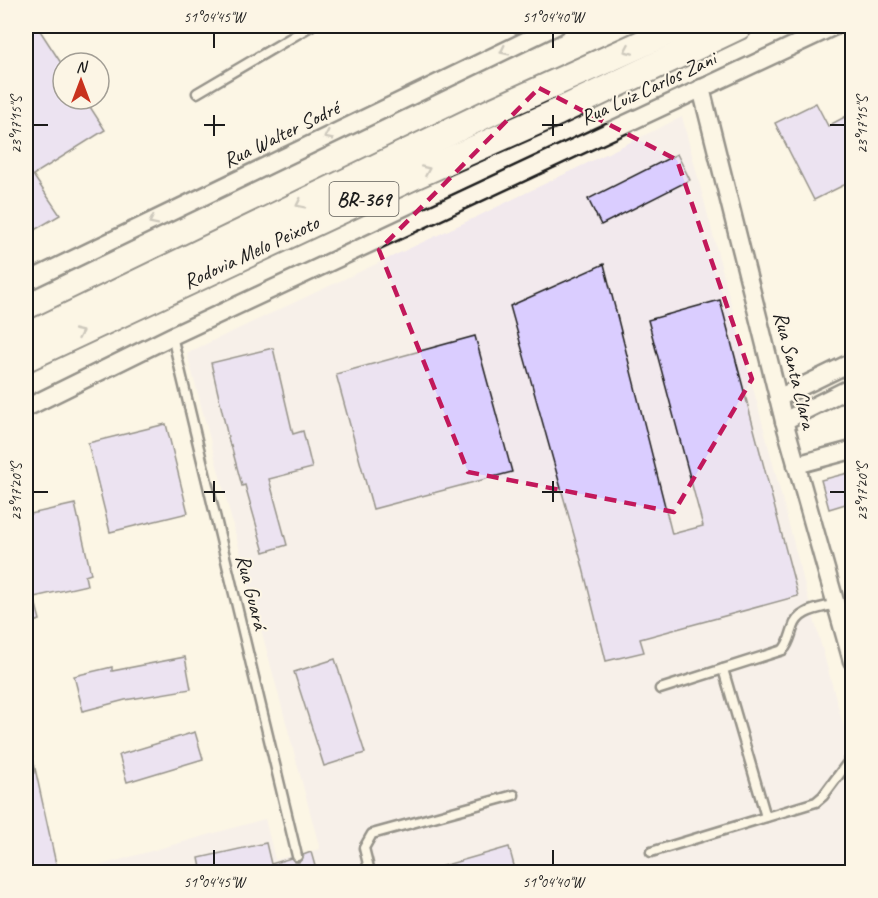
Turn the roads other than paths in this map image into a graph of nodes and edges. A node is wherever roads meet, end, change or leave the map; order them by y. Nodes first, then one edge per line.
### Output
1 (311, 26) edge
2 (556, 26) edge
3 (681, 26) edge
4 (739, 26) edge
5 (835, 26) edge
6 (533, 30) edge
7 (701, 88) junction
8 (197, 93) dead end
9 (26, 282) edge
10 (171, 336) junction
11 (26, 337) edge
12 (26, 358) edge
13 (852, 362) edge
14 (852, 387) edge
15 (778, 398) junction
16 (26, 408) edge
17 (784, 421) junction
18 (852, 450) edge
19 (796, 465) junction
20 (852, 599) edge
21 (836, 604) junction
22 (852, 661) edge
23 (723, 669) junction
24 (660, 688) dead end
25 (852, 757) edge
26 (514, 795) dead end
27 (766, 817) junction
28 (651, 852) dead end
29 (297, 856) dead end
30 (370, 873) edge

1 - 8 lane
2 - 6 street, Rua Walter Sodré
3 -> 11 main road, Rodovia Melo Peixoto / BR-369
12 -> 4 main road, Rodovia Melo Peixoto / BR-369
5 - 7 street, Rua Luiz Carlos Zani
6 -> 9 street, Rua Walter Sodré
7 - 10 street, Rua Luiz Carlos Zani
7 - 15 street, Rua Santa Clara
10 - 16 street, Rua Luiz Carlos Zani
10 - 29 lane, Rua Guará
13 - 15 street
14 - 17 street
15 - 17 street, Rua Santa Clara
17 - 19 street, Rua Santa Clara
18 - 19 street
19 - 21 street, Rua Santa Clara
20 - 21 street
21 - 22 street, Rua Santa Clara
21 - 23 lane
23 - 24 lane
23 - 27 lane
25 - 27 lane
26 - 30 lane
27 - 28 lane

